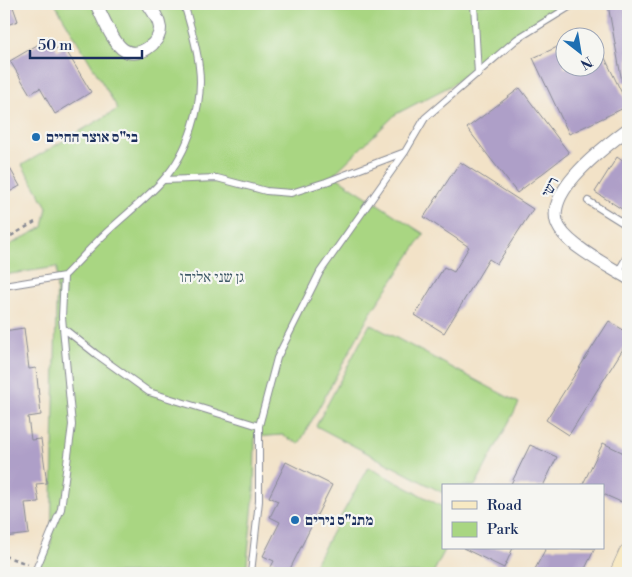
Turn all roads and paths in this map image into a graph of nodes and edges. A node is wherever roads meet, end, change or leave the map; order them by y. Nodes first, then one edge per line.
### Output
1 (96, 4) edge
2 (148, 4) edge
3 (184, 4) edge
4 (474, 4) edge
5 (574, 4) edge
6 (478, 74) junction
7 (628, 129) edge
8 (405, 152) junction
9 (164, 180) junction
10 (588, 200) dead end
11 (35, 222) dead end
12 (628, 226) edge
13 (4, 240) edge
14 (628, 255) edge
15 (623, 275) edge
16 (64, 276) junction
17 (4, 286) edge
18 (64, 328) junction
19 (259, 426) junction
20 (628, 553) edge
21 (4, 556) edge
22 (36, 570) edge
23 (251, 573) edge
24 (619, 573) edge

1 - 2 street
3 - 9 lane
4 - 6 lane
5 - 6 lane
6 - 8 lane
7 - 15 street, רשי
8 - 9 lane
8 - 19 lane
9 - 16 lane
10 - 12 lane
11 - 13 path
14 - 15 lane
16 - 17 lane
16 - 18 lane
18 - 19 lane
18 - 22 lane
19 - 23 lane
20 - 24 street
21 - 22 path

